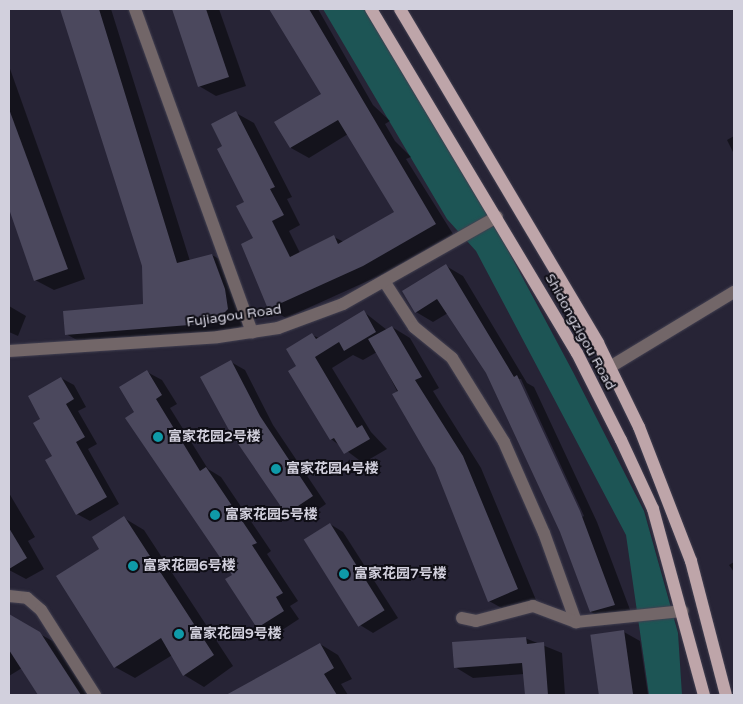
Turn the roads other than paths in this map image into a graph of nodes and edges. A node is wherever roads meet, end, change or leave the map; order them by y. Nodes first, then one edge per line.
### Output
1 (135, 9) edge
2 (371, 9) edge
3 (400, 9) edge
4 (495, 219) junction
5 (384, 282) junction
6 (734, 292) edge
7 (252, 332) junction
8 (9, 351) edge
9 (610, 367) junction
10 (9, 596) edge
11 (678, 612) junction
12 (462, 618) dead end
13 (576, 622) junction
14 (95, 695) edge
15 (704, 695) edge
16 (726, 695) edge

1 - 7 street
2 - 4 main road, Shidongzigou Road
3 - 9 main road, Shidongzigou Road
4 - 5 street, Fujiagou Road
4 - 11 main road, Shidongzigou Road
5 - 7 street, Fujiagou Road
5 - 13 street
6 - 9 street
7 - 8 street, Fujiagou Road
9 - 16 main road, Shidongzigou Road
10 - 14 street
11 - 13 street
11 - 15 main road, Shidongzigou Road
12 - 13 street

